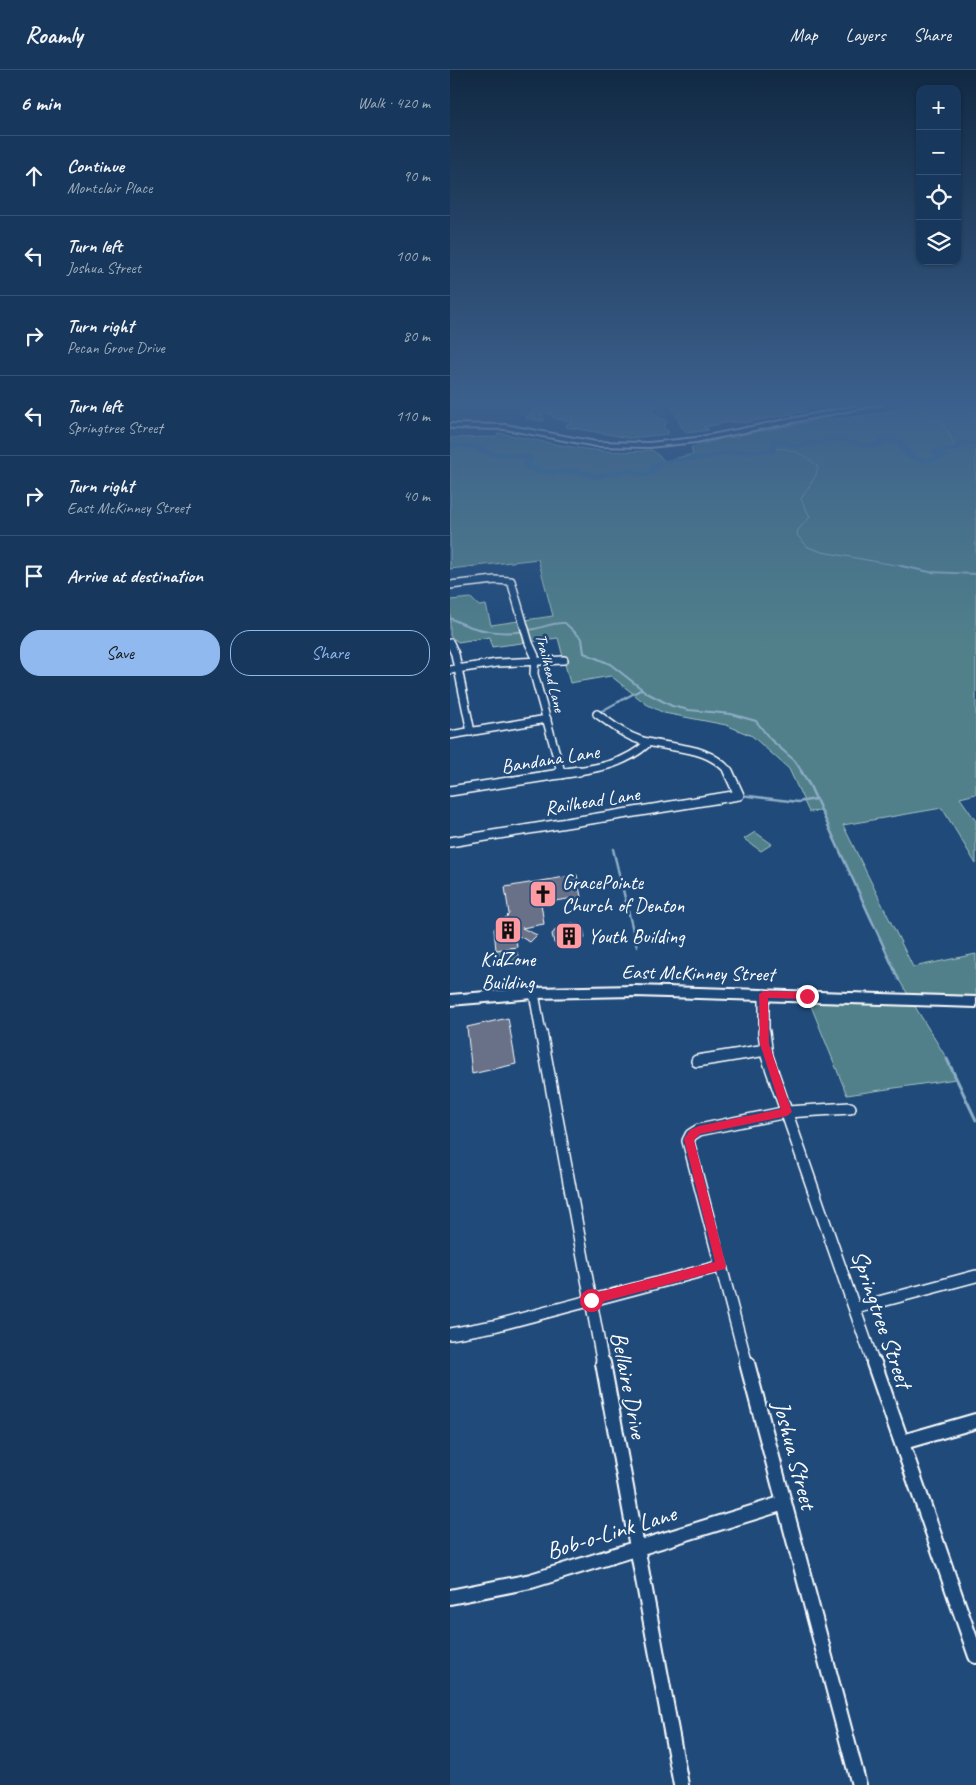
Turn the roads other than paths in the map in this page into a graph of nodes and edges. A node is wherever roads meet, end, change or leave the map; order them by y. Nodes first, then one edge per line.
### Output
1 (510, 580) joint
2 (450, 585) edge
3 (450, 643) edge
4 (564, 660) dead end
5 (535, 662) junction
6 (454, 669) edge
7 (597, 714) dead end
8 (547, 719) junction
9 (471, 732) junction
10 (450, 735) edge
11 (648, 743) junction
12 (562, 774) junction
13 (450, 790) edge
14 (450, 842) edge
15 (534, 993) junction
16 (764, 994) junction
17 (450, 1000) edge
18 (976, 1002) edge
19 (766, 1050) junction
20 (697, 1061) dead end
21 (850, 1108) dead end
22 (787, 1112) junction
23 (690, 1136) joint
24 (721, 1266) junction
25 (976, 1276) edge
26 (591, 1300) junction
27 (856, 1308) junction
28 (450, 1334) edge
29 (976, 1421) edge
30 (903, 1442) junction
31 (784, 1503) junction
32 (638, 1547) junction
33 (450, 1597) edge
34 (976, 1656) edge
35 (681, 1785) edge
36 (859, 1785) edge

1 - 2 street
1 - 5 street, Trailhead Lane
3 - 6 street
4 - 5 street
5 - 6 street
5 - 8 street, Trailhead Lane
6 - 9 street
7 - 11 street
8 - 9 street
8 - 12 street, Trailhead Lane
9 - 10 street
11 - 12 street, Bandana Lane
11 - 14 street, Railhead Lane
12 - 13 street, Bandana Lane
15 - 16 street, East McKinney Street
15 - 17 street, East McKinney Street
15 - 26 street, Bellaire Drive
16 - 18 street, East McKinney Street
16 - 19 street, Springtree Street
19 - 20 street
19 - 22 street, Springtree Street
21 - 22 street
22 - 23 street
22 - 27 street, Springtree Street
23 - 24 street, Joshua Street
24 - 26 street
24 - 31 street, Joshua Street
25 - 27 street
26 - 28 street
26 - 32 street, Bellaire Drive
27 - 30 street, Springtree Street
29 - 30 street
30 - 34 street, Springtree Street
31 - 32 street, Bob-o-Link Lane
31 - 36 street, Joshua Street
32 - 33 street, Bob-o-Link Lane
32 - 35 street, Bellaire Drive

